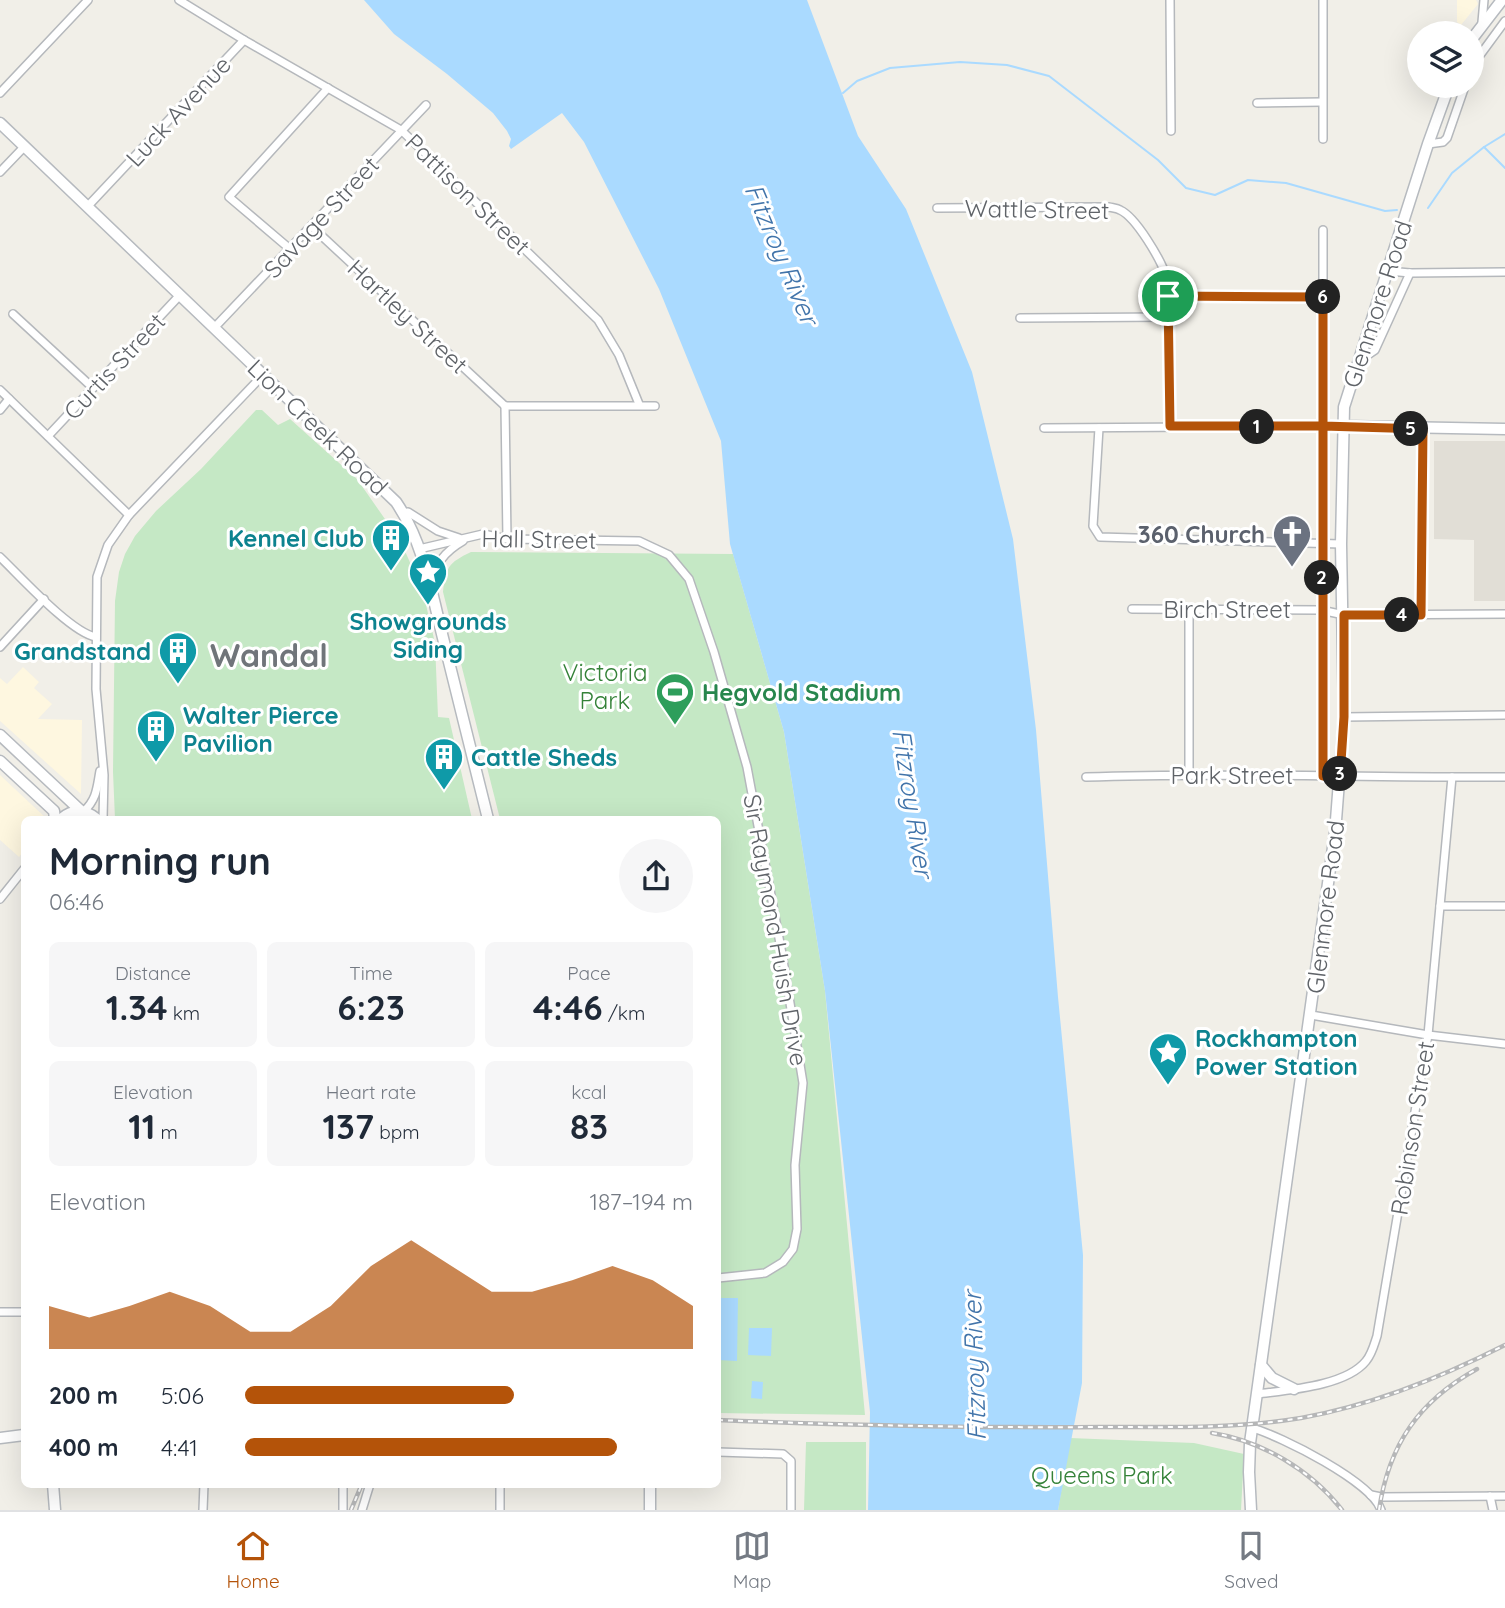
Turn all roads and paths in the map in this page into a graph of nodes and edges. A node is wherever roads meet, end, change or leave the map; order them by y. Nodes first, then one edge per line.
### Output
1 (88, 0) edge
2 (179, 0) edge
3 (1170, 0) edge
4 (1323, 0) edge
5 (1484, 0) edge
6 (1502, 5) edge
7 (1482, 21) edge
8 (1483, 21) edge
9 (1505, 21) edge
10 (244, 40) junction
11 (1484, 50) edge
12 (328, 88) junction
13 (0, 93) edge
14 (1445, 98) edge
15 (1461, 98) edge
16 (1322, 102) junction
17 (1257, 103) dead end
18 (426, 104) dead end
19 (0, 123) edge
20 (401, 130) junction
21 (1171, 131) dead end
22 (1323, 139) dead end
23 (1428, 144) junction
24 (24, 146) junction
25 (0, 172) edge
26 (87, 207) junction
27 (937, 208) dead end
28 (311, 226) junction
29 (1323, 230) dead end
30 (290, 249) junction
31 (1389, 271) junction
32 (1505, 272) edge
33 (1410, 273) junction
34 (180, 295) junction
35 (1168, 296) junction
36 (1323, 297) junction
37 (13, 314) dead end
38 (1168, 317) junction
39 (1020, 318) dead end
40 (215, 327) junction
41 (1360, 360) junction
42 (263, 375) junction
43 (93, 388) junction
44 (0, 390) edge
45 (9, 400) junction
46 (639, 404) junction
47 (505, 406) junction
48 (656, 406) dead end
49 (0, 410) edge
50 (1170, 426) junction
51 (1323, 426) junction
52 (1343, 426) junction
53 (1044, 428) dead end
54 (1099, 428) junction
55 (1423, 429) junction
56 (1505, 429) edge
57 (48, 436) junction
58 (404, 513) junction
59 (129, 515) junction
60 (467, 539) junction
61 (507, 539) junction
62 (1322, 543) junction
63 (1341, 544) junction
64 (658, 548) joint
65 (419, 549) junction
66 (0, 557) edge
67 (431, 587) junction
68 (44, 599) junction
69 (1189, 609) junction
70 (1132, 610) dead end
71 (1321, 610) junction
72 (1505, 614) edge
73 (1344, 615) junction
74 (1421, 615) junction
75 (96, 636) junction
76 (0, 647) edge
77 (1505, 715) edge
78 (1344, 717) junction
79 (0, 735) edge
80 (0, 761) edge
81 (102, 763) junction
82 (1189, 773) junction
83 (1323, 776) junction
84 (1086, 777) dead end
85 (1340, 777) junction
86 (1452, 777) junction
87 (1505, 777) edge
88 (55, 787) junction
89 (39, 797) junction
90 (83, 811) junction
91 (55, 816) edge
92 (65, 816) edge
93 (91, 816) edge
94 (103, 816) edge
95 (487, 816) edge
96 (21, 873) edge
97 (21, 878) edge
98 (14, 883) junction
99 (0, 899) edge
100 (1440, 906) junction
101 (1505, 906) edge
102 (1311, 1015) junction
103 (1428, 1035) junction
104 (1505, 1044) edge
105 (721, 1278) edge
106 (0, 1312) edge
107 (21, 1312) edge
108 (1261, 1365) junction
109 (1294, 1390) junction
110 (1258, 1394) junction
111 (1252, 1428) junction
112 (721, 1452) edge
113 (55, 1488) edge
114 (204, 1488) edge
115 (343, 1488) edge
116 (368, 1488) edge
117 (500, 1488) edge
118 (650, 1488) edge
119 (1371, 1495) junction
120 (1490, 1496) junction
121 (1505, 1496) edge
122 (55, 1510) edge
123 (203, 1510) edge
124 (343, 1510) edge
125 (362, 1510) edge
126 (500, 1510) edge
127 (650, 1510) edge
128 (791, 1510) edge
129 (1251, 1510) edge
130 (1381, 1510) edge
131 (1493, 1510) edge

1 - 13 street
2 - 10 street, Luck Avenue
3 - 21 street
4 - 16 street
5 - 7 street
6 - 8 street
9 - 11 street
10 - 12 street, Pattison Street
10 - 26 street, Luck Avenue
12 - 20 street, Pattison Street
12 - 30 street
14 - 23 street, Glenmore Road
15 - 23 street
16 - 17 street
16 - 22 street
18 - 20 street, Savage Street
19 - 24 street, Lion Creek Road
20 - 28 street, Savage Street
20 - 46 street, Pattison Street
23 - 31 street, Glenmore Road
24 - 25 street
24 - 26 street, Lion Creek Road
26 - 34 street, Lion Creek Road
27 - 35 street, Wattle Street
28 - 30 street, Savage Street
28 - 47 street, Hartley Street
29 - 36 street
30 - 40 street, Savage Street
31 - 33 street
31 - 41 street, Glenmore Road
32 - 33 street
33 - 41 street
34 - 40 street, Lion Creek Road
34 - 43 street, Curtis Street
35 - 36 street
35 - 38 street
36 - 51 street
37 - 43 street
38 - 39 street
38 - 50 street
40 - 42 street, Lion Creek Road
41 - 52 street, Glenmore Road
42 - 58 street, Lion Creek Road
42 - 59 street
43 - 57 street, Curtis Street
44 - 45 street
45 - 49 street
45 - 57 street
46 - 47 street
46 - 48 street
47 - 61 street
50 - 51 street
50 - 54 street
51 - 52 street
51 - 62 street
52 - 55 street
52 - 63 street, Glenmore Road
53 - 54 street
54 - 62 street
55 - 56 street
55 - 74 street
57 - 59 street
58 - 60 street
58 - 65 street, Lion Creek Road
59 - 75 street
60 - 61 street, Hall Street
60 - 65 street, Hall Street
60 - 67 street
61 - 64 street, Hall Street
62 - 63 street
62 - 71 street
63 - 73 street, Glenmore Road
64 - 105 street, Sir Raymond Huish Drive
65 - 67 street, Lion Creek Road
66 - 68 street
67 - 95 street, Lion Creek Road
68 - 75 street
68 - 76 street
69 - 70 street, Birch Street
69 - 71 street, Birch Street
69 - 82 street
71 - 73 street, Birch Street
71 - 83 street
72 - 74 street, Birch Street
73 - 74 street, Birch Street
73 - 78 street, Glenmore Road
75 - 81 street
77 - 78 street
78 - 85 street, Glenmore Road
79 - 88 street
80 - 89 street
81 - 90 street
81 - 94 street
82 - 83 street, Park Street
82 - 84 street, Park Street
83 - 85 street, Park Street
85 - 86 street, Park Street
85 - 102 street, Glenmore Road
86 - 87 street, Park Street
86 - 100 street, Robinson Street
88 - 89 street
88 - 90 street
89 - 91 street
90 - 92 street
90 - 93 street
96 - 98 street
97 - 98 street
98 - 99 street
100 - 101 street
100 - 103 street, Robinson Street
102 - 103 street
102 - 108 street, Glenmore Road
103 - 104 street
103 - 109 street, Robinson Street
106 - 107 street
108 - 109 street
108 - 110 street, Glenmore Road
109 - 110 street, Robinson Street
110 - 111 street, Glenmore Road
111 - 119 street
111 - 129 street, Glenmore Road
112 - 128 street
113 - 122 street
114 - 123 street
115 - 124 street
116 - 125 street
117 - 126 street
118 - 127 street
119 - 120 street
119 - 130 street
120 - 121 street
120 - 131 street

